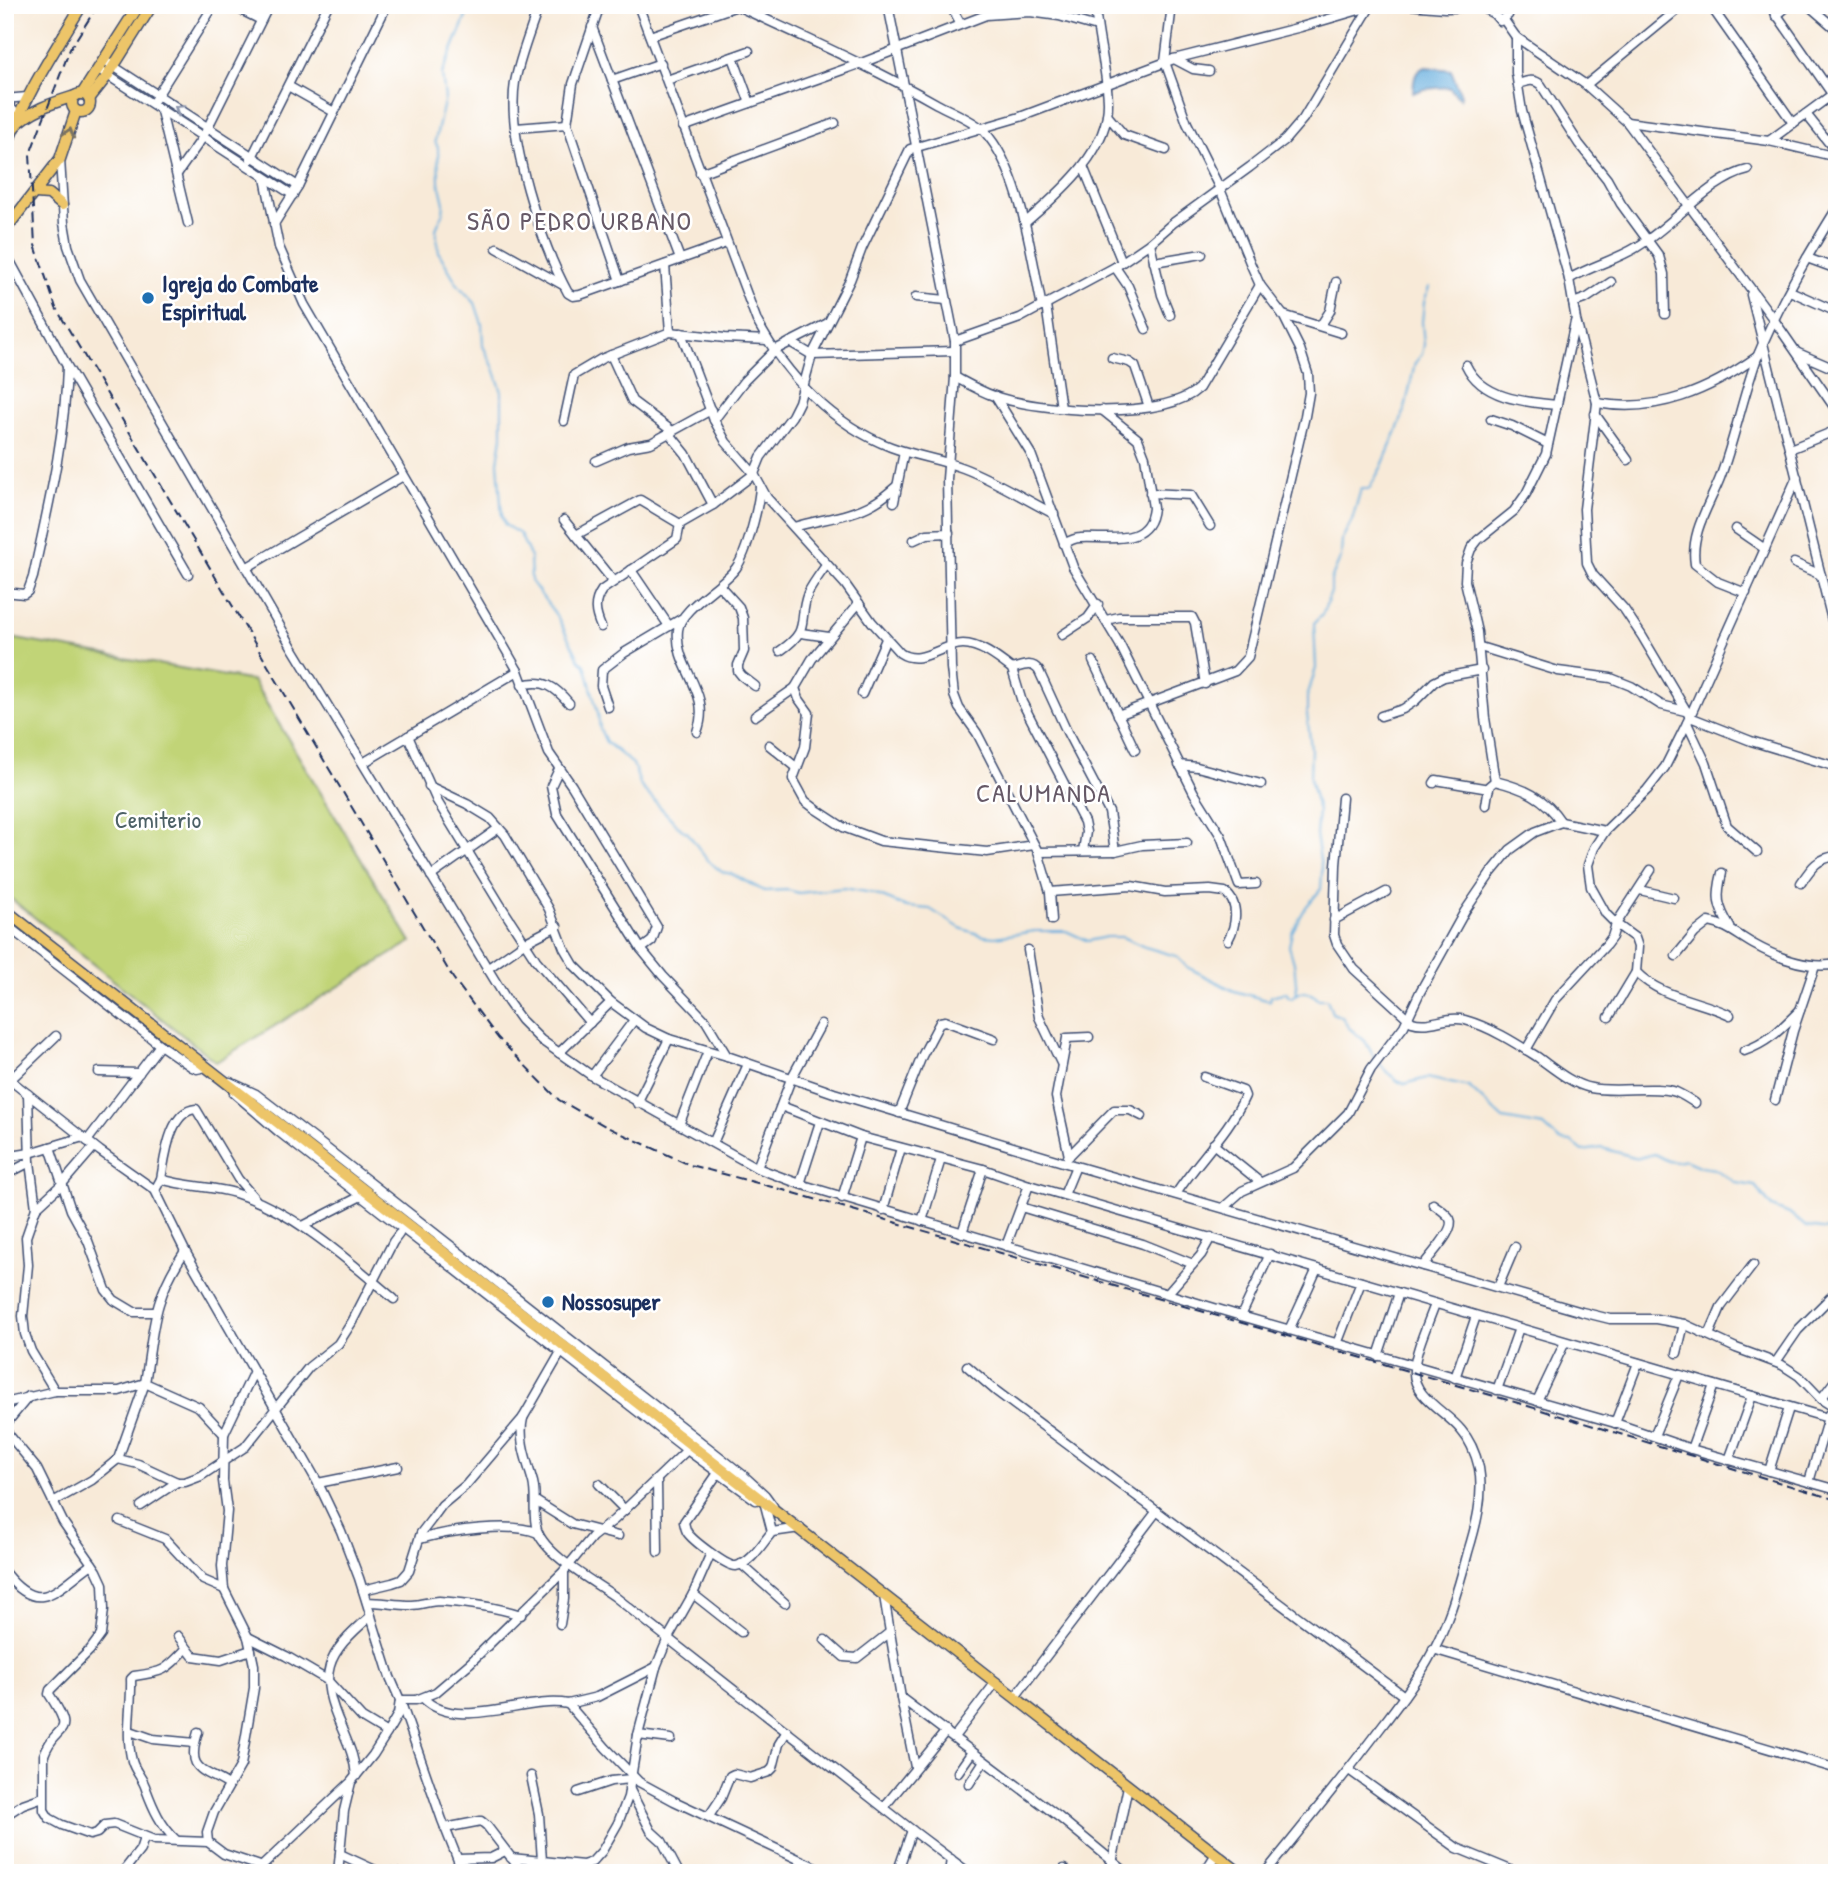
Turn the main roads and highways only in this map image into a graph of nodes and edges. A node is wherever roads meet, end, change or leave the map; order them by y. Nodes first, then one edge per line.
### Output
1 (82, 5) edge
2 (152, 5) edge
3 (139, 12) edge
4 (34, 82) junction
5 (82, 96) junction
6 (48, 105) junction
7 (76, 111) junction
8 (13, 129) junction
9 (5, 151) edge
10 (35, 193) junction
11 (62, 205) road end
12 (10, 218) edge
13 (5, 230) edge
14 (5, 910) edge
15 (1240, 1873) edge

1 - 4 main road
2 - 3 main road
3 - 5 main road
3 - 5 main road
4 - 6 main road
4 - 8 main road
5 - 6 main road
5 - 7 main road
5 - 7 main road
6 - 8 main road
10 -> 7 main road
8 - 9 main road
10 - 11 main road
10 - 12 main road
12 - 13 main road
14 - 15 main road

